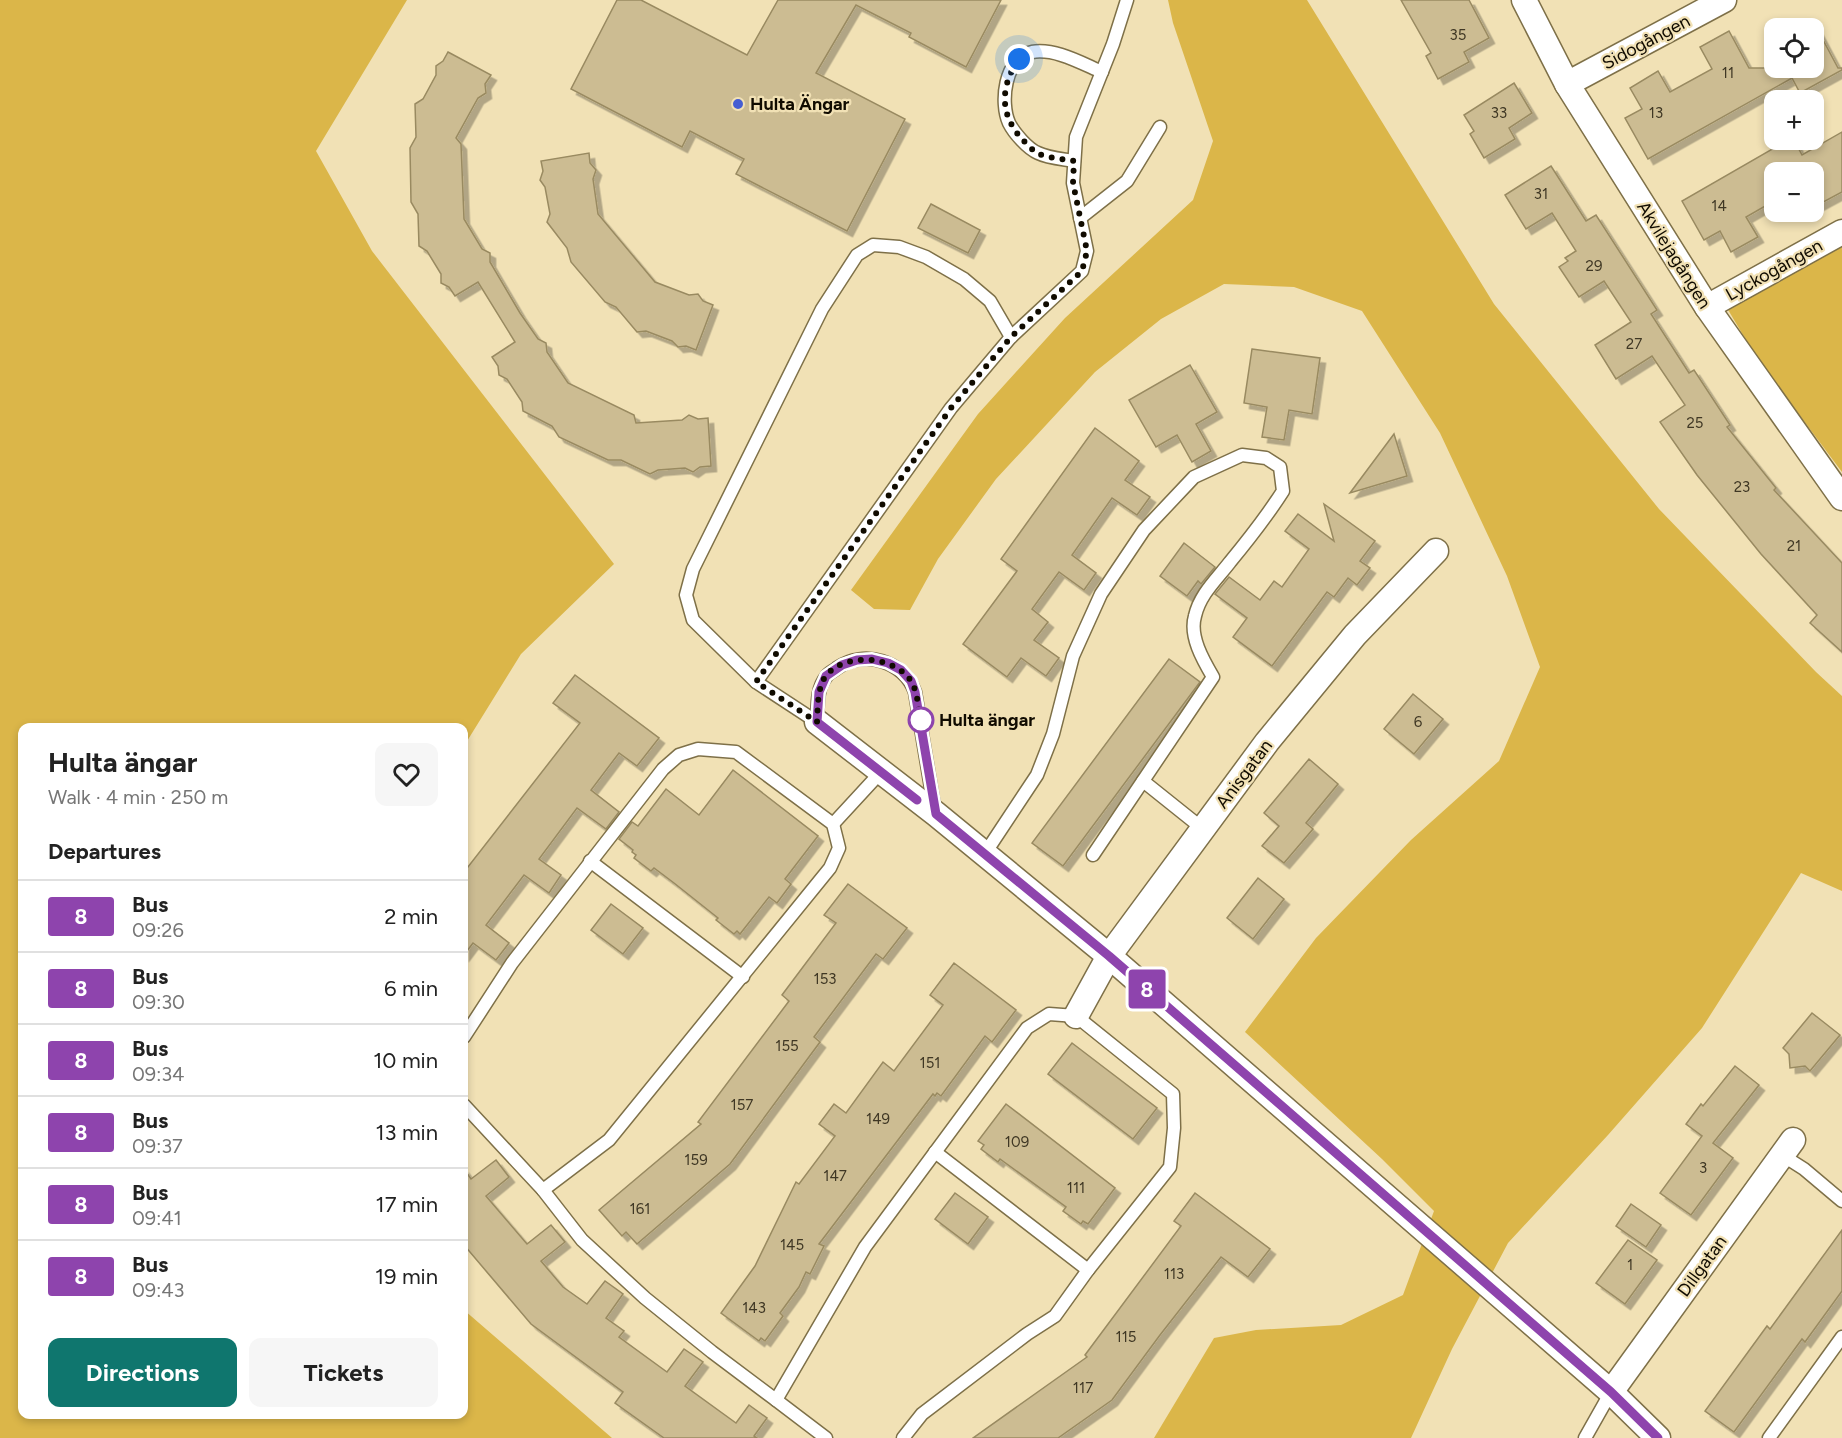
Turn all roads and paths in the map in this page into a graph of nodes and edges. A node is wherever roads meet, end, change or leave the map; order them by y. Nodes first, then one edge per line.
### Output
1 (1128, 0) edge
2 (1524, 0) edge
3 (1724, 0) edge
4 (1102, 72) junction
5 (1567, 84) junction
6 (1160, 127) dead end
7 (1074, 161) junction
8 (1080, 218) junction
9 (1842, 232) edge
10 (1707, 307) junction
11 (1011, 337) junction
12 (1842, 498) edge
13 (1436, 551) dead end
14 (756, 682) junction
15 (817, 722) junction
16 (880, 772) junction
17 (1143, 781) junction
18 (936, 814) junction
19 (833, 824) junction
20 (1203, 829) junction
21 (984, 855) junction
22 (1093, 855) dead end
23 (590, 861) junction
24 (1109, 956) junction
25 (743, 977) junction
26 (1076, 1016) junction
27 (468, 1031) edge
28 (468, 1109) edge
29 (1787, 1147) joint
30 (934, 1152) junction
31 (543, 1190) junction
32 (1842, 1201) edge
33 (1088, 1270) junction
34 (1842, 1337) edge
35 (1838, 1352) edge
36 (1611, 1392) junction
37 (776, 1400) junction
38 (826, 1438) edge
39 (903, 1438) edge
40 (1585, 1438) edge
41 (1658, 1438) edge
42 (1769, 1438) edge

1 - 4 lane
2 - 5 street, Akvilejagången
3 - 5 street, Sidogången
4 - 7 lane
4 - 7 lane
5 - 10 street, Akvilejagången
6 - 8 lane
7 - 8 lane
8 - 11 lane
9 - 10 street, Lyckogången
10 - 12 street, Akvilejagången
11 - 14 lane
11 - 14 lane
13 - 20 street, Anisgatan
14 - 15 lane
15 - 16 street
15 - 18 lane
16 - 18 street
16 - 19 lane
17 - 20 lane
17 - 21 lane
17 - 22 lane
18 - 21 street
19 - 23 lane
19 - 25 lane
20 - 24 street, Anisgatan
21 - 24 street
23 - 25 lane
23 - 27 lane
24 - 26 street, Anisgatan
24 - 36 street
25 - 31 lane
26 - 30 lane
26 - 33 lane
28 - 31 lane
29 - 32 lane
29 - 36 street, Dillgatan
30 - 33 lane
30 - 37 lane
31 - 37 lane
33 - 39 lane
34 - 35 lane
35 - 42 lane
36 - 40 lane
36 - 41 street
37 - 38 lane

